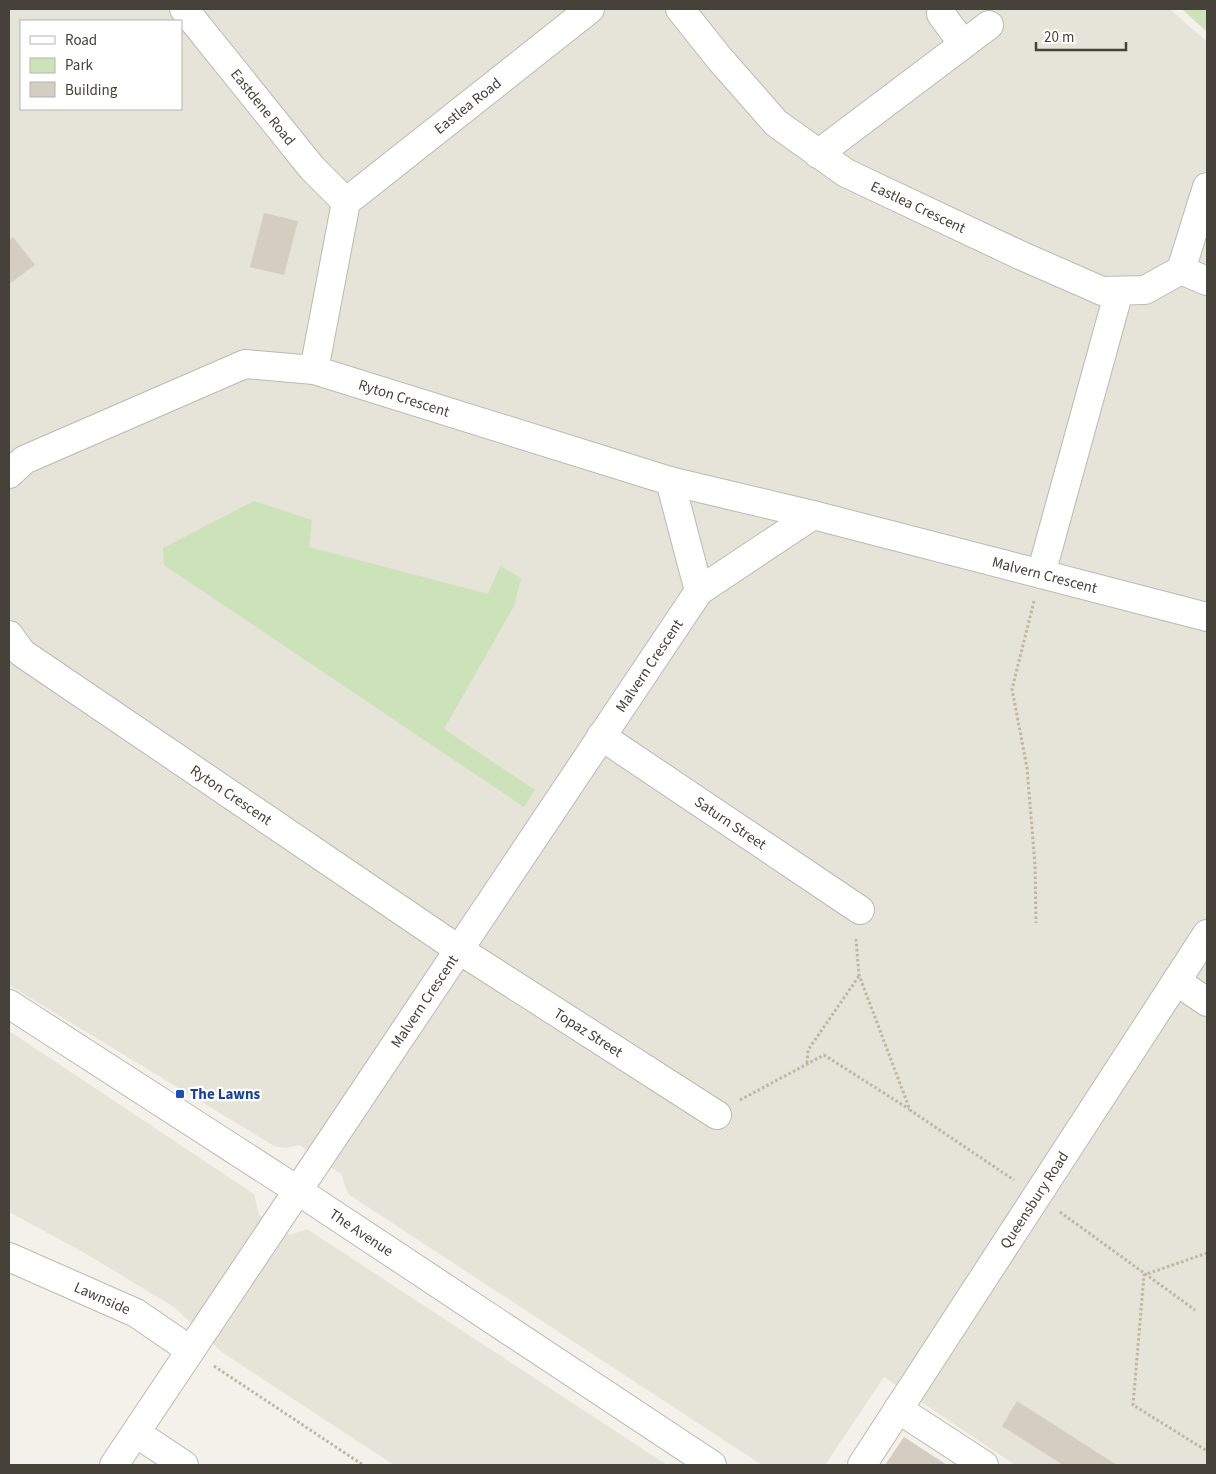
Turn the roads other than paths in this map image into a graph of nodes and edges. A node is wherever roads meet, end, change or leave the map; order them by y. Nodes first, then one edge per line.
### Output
1 (184, 9) edge
2 (590, 9) edge
3 (680, 9) edge
4 (941, 14) dead end
5 (989, 25) dead end
6 (963, 44) junction
7 (818, 154) junction
8 (1207, 187) edge
9 (346, 202) junction
10 (1181, 270) junction
11 (1207, 281) edge
12 (1119, 291) junction
13 (314, 370) junction
14 (9, 474) edge
15 (670, 482) junction
16 (813, 515) junction
17 (1041, 574) junction
18 (699, 591) junction
19 (1207, 617) edge
20 (9, 635) edge
21 (601, 736) junction
22 (856, 907) road end
23 (1207, 934) edge
24 (458, 949) junction
25 (1176, 982) junction
26 (1207, 1002) edge
27 (9, 1004) edge
28 (715, 1114) road end
29 (297, 1190) junction
30 (9, 1257) edge
31 (190, 1350) junction
32 (898, 1409) junction
33 (136, 1433) junction
34 (114, 1465) edge
35 (184, 1465) edge
36 (712, 1465) edge
37 (862, 1465) edge
38 (984, 1465) edge

1 - 9 street, Eastdene Road
2 - 9 street, Eastlea Road
3 - 7 street, Eastlea Crescent
4 - 6 street
5 - 6 street
6 - 7 street
7 - 12 street, Eastlea Crescent
8 - 10 street
9 - 13 street
10 - 11 street
10 - 12 street, Eastlea Crescent
12 - 17 street
13 - 14 street, Ryton Crescent
13 - 15 street, Ryton Crescent
15 - 16 street, Ryton Crescent
15 - 18 street
16 - 17 street, Malvern Crescent
16 - 18 street, Malvern Crescent
17 - 19 street, Malvern Crescent
18 - 21 street, Malvern Crescent
20 - 24 street, Ryton Crescent
21 - 22 street, Saturn Street
21 - 24 street, Malvern Crescent
23 - 25 street, Queensbury Road
24 - 28 street, Topaz Street
24 - 29 street, Malvern Crescent
25 - 26 street
25 - 32 street, Queensbury Road
27 - 29 street, The Avenue
29 - 31 street, Malvern Crescent
29 - 36 street, The Avenue
30 - 31 street, Lawnside
31 - 33 street, Malvern Crescent
32 - 37 street, Queensbury Road
32 - 38 street
33 - 34 street, Malvern Crescent
33 - 35 street

